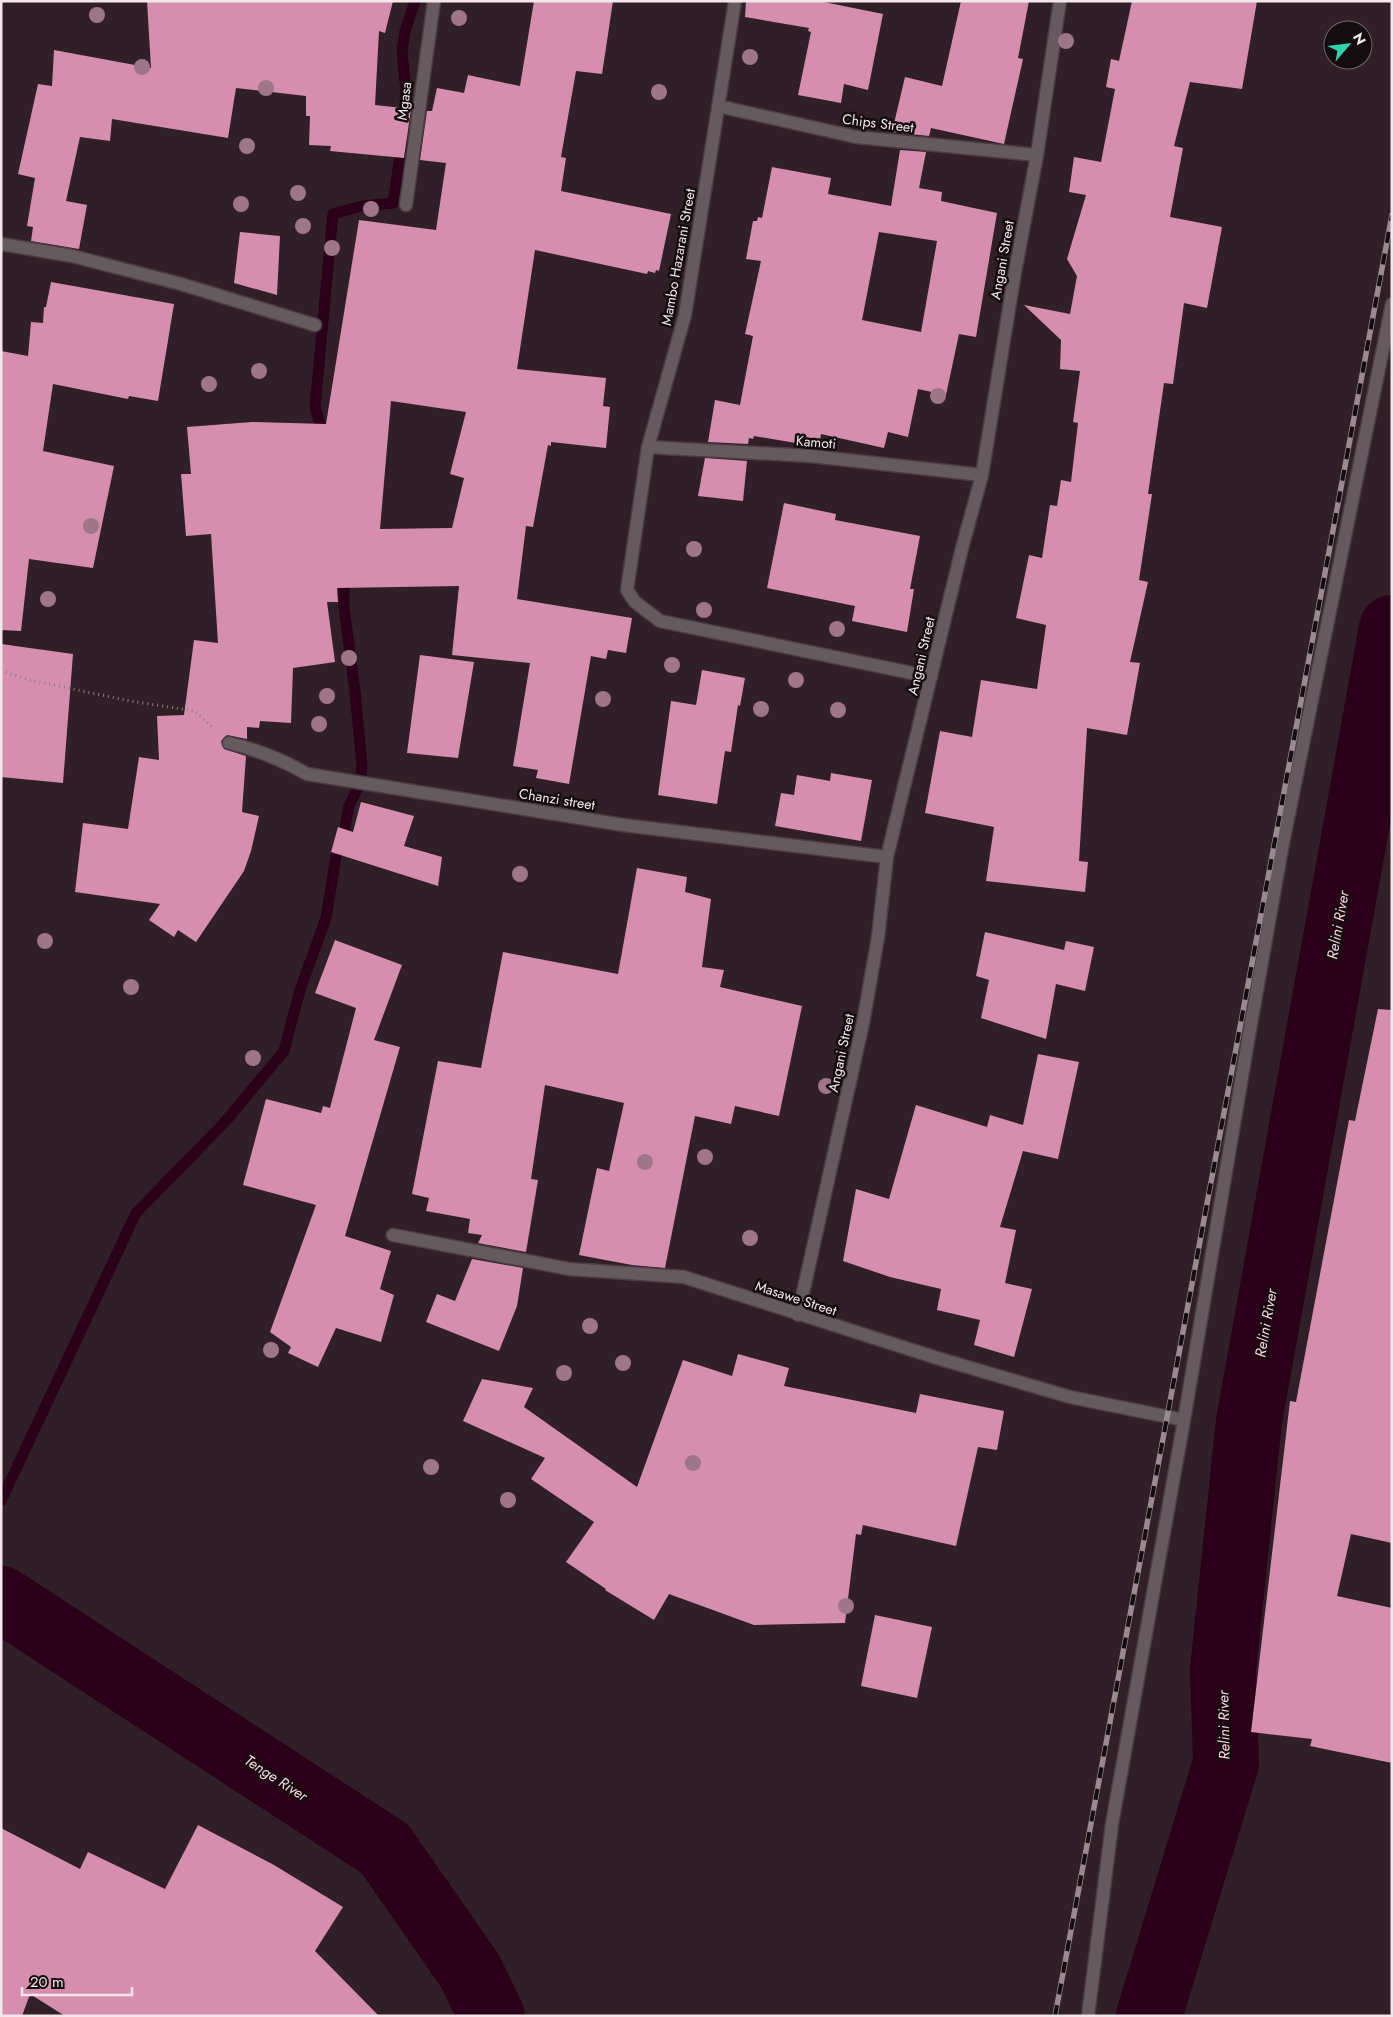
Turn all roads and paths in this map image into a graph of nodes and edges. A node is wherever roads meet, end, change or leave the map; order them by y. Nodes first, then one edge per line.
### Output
1 (434, 1) edge
2 (735, 1) edge
3 (1060, 1) edge
4 (718, 106) junction
5 (1037, 155) junction
6 (406, 205) dead end
7 (1, 244) edge
8 (1392, 304) edge
9 (315, 325) dead end
10 (648, 447) junction
11 (982, 475) junction
12 (1, 671) edge
13 (931, 677) junction
14 (229, 743) joint
15 (888, 857) junction
16 (394, 1235) dead end
17 (798, 1315) junction
18 (1184, 1420) junction
19 (1088, 2016) edge

1 - 6 street, Mgasa
2 - 4 street, Mambo Hazarani Street
3 - 5 street, Angani Street
4 - 5 street, Chips Street
4 - 10 street, Mambo Hazarani Street
5 - 11 street, Angani Street
7 - 9 street
8 - 18 street
10 - 11 street, Kamoti
10 - 13 street, Mambo Hazarani Street
11 - 13 street, Angani Street
12 - 14 path
13 - 15 street, Angani Street
14 - 15 street, Chanzi street
15 - 17 street, Angani Street
16 - 17 street, Masawe Street
17 - 18 street, Masawe Street
18 - 19 street

